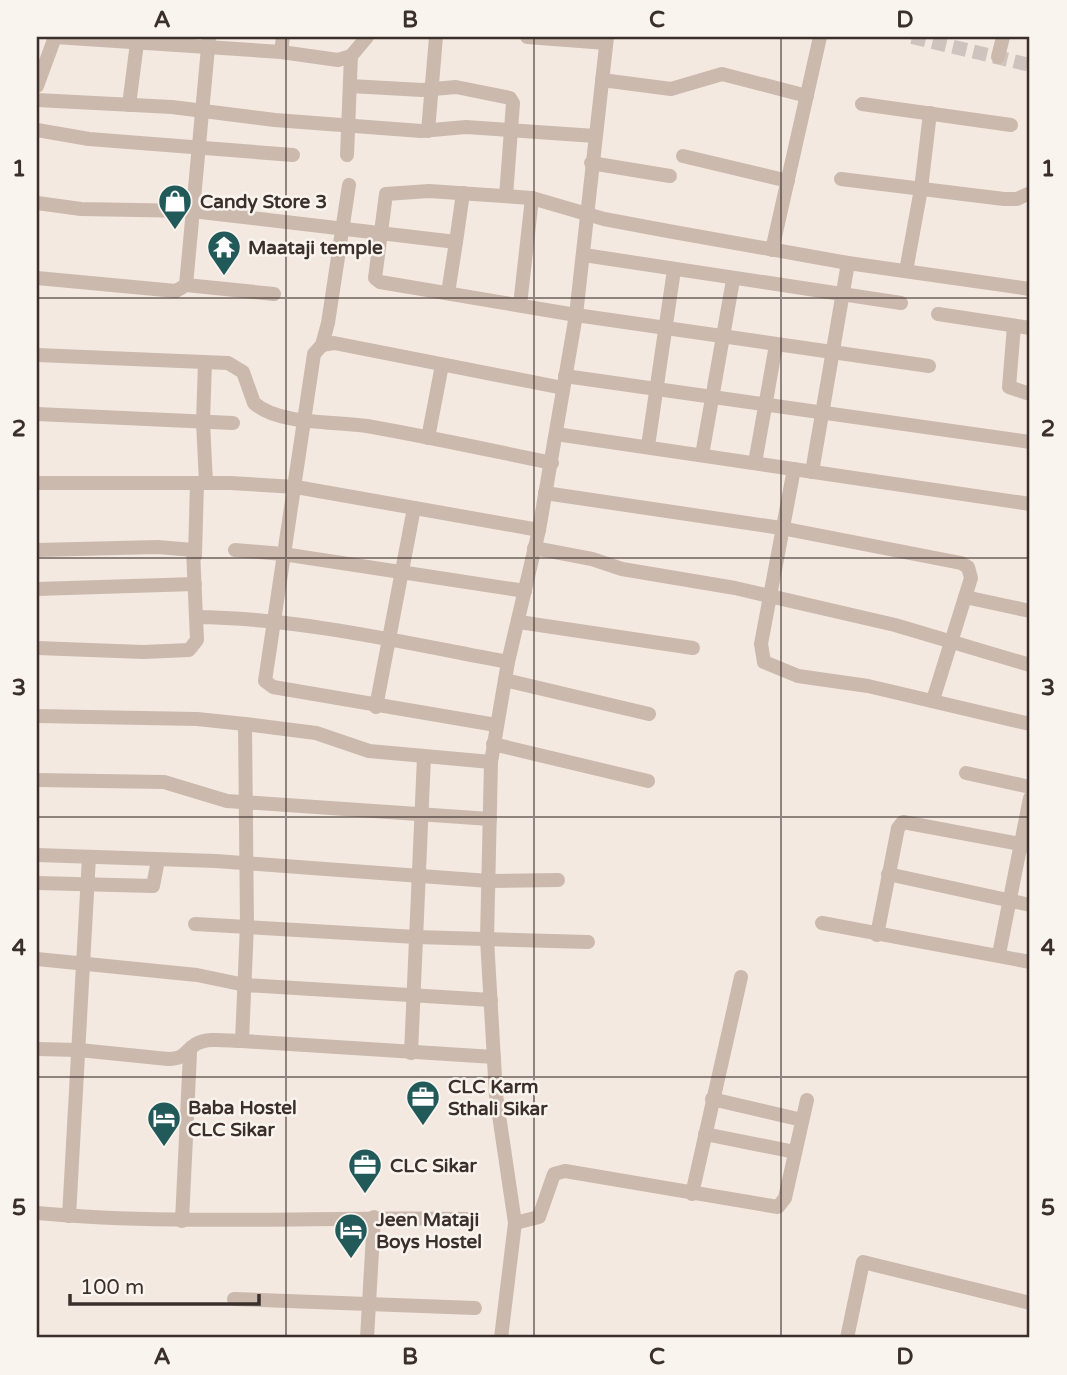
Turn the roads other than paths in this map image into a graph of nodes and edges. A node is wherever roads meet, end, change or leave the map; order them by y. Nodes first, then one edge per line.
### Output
1 (283, 37) edge
2 (367, 37) edge
3 (436, 37) edge
4 (527, 37) edge
5 (820, 37) edge
6 (1003, 37) edge
7 (607, 40) edge
8 (146, 41) edge
9 (208, 42) edge
10 (49, 43) edge
11 (281, 52) junction
12 (351, 56) junction
13 (998, 57) dead end
14 (603, 80) junction
15 (37, 86) edge
16 (350, 86) junction
17 (432, 89) junction
18 (807, 96) junction
19 (37, 100) edge
20 (862, 104) dead end
21 (129, 105) junction
22 (201, 111) junction
23 (930, 113) junction
24 (348, 125) junction
25 (1011, 125) dead end
26 (37, 130) edge
27 (511, 130) junction
28 (428, 131) junction
29 (595, 136) junction
30 (198, 145) junction
31 (293, 155) dead end
32 (347, 155) dead end
33 (683, 156) dead end
34 (591, 163) junction
35 (670, 176) dead end
36 (841, 180) dead end
37 (788, 181) junction
38 (349, 185) dead end
39 (921, 189) junction
40 (1030, 193) edge
41 (463, 194) junction
42 (506, 196) junction
43 (533, 198) junction
44 (37, 203) edge
45 (192, 211) junction
46 (587, 214) junction
47 (343, 229) junction
48 (382, 234) junction
49 (456, 242) junction
50 (772, 250) junction
51 (583, 255) junction
52 (848, 263) junction
53 (674, 270) junction
54 (906, 271) junction
55 (37, 278) edge
56 (733, 280) junction
57 (186, 285) junction
58 (1030, 289) edge
59 (448, 293) junction
60 (274, 294) dead end
61 (843, 294) junction
62 (901, 303) dead end
63 (520, 305) junction
64 (938, 314) dead end
65 (576, 315) junction
66 (1014, 326) junction
67 (666, 327) junction
68 (1030, 328) edge
69 (722, 336) junction
70 (322, 345) junction
71 (776, 345) junction
72 (833, 351) junction
73 (37, 355) edge
74 (205, 362) junction
75 (442, 365) junction
76 (929, 366) dead end
77 (564, 382) junction
78 (657, 388) junction
79 (1030, 394) edge
80 (713, 395) junction
81 (766, 403) junction
82 (823, 411) junction
83 (37, 414) edge
84 (303, 421) junction
85 (203, 422) junction
86 (233, 423) dead end
87 (556, 434) junction
88 (428, 438) junction
89 (1030, 442) edge
90 (648, 446) junction
91 (702, 455) junction
92 (552, 463) junction
93 (755, 463) junction
94 (794, 469) junction
95 (812, 472) junction
96 (37, 483) edge
97 (201, 483) junction
98 (296, 486) junction
99 (545, 493) junction
100 (1030, 504) edge
101 (414, 508) junction
102 (781, 528) junction
103 (539, 530) junction
104 (534, 548) junction
105 (37, 550) edge
106 (235, 550) dead end
107 (284, 554) junction
108 (195, 556) junction
109 (401, 573) junction
110 (195, 584) junction
111 (37, 589) edge
112 (525, 591) junction
113 (768, 597) junction
114 (965, 597) junction
115 (1030, 611) edge
116 (196, 617) junction
117 (273, 621) junction
118 (519, 622) junction
119 (951, 640) junction
120 (387, 641) junction
121 (37, 648) edge
122 (693, 648) dead end
123 (508, 662) junction
124 (1030, 665) edge
125 (505, 680) junction
126 (933, 700) junction
127 (376, 707) junction
128 (649, 714) dead end
129 (37, 716) edge
130 (1030, 723) edge
131 (245, 724) junction
132 (496, 725) junction
133 (493, 744) junction
134 (424, 757) junction
135 (491, 762) junction
136 (966, 773) dead end
137 (37, 780) edge
138 (648, 781) dead end
139 (1030, 787) edge
140 (1030, 798) edge
141 (245, 802) junction
142 (422, 817) junction
143 (490, 819) junction
144 (1025, 845) edge
145 (37, 855) edge
146 (89, 857) junction
147 (158, 860) junction
148 (244, 865) junction
149 (888, 874) junction
150 (420, 875) junction
151 (558, 880) dead end
152 (489, 881) junction
153 (37, 883) edge
154 (88, 885) junction
155 (1010, 900) junction
156 (1030, 905) edge
157 (822, 923) dead end
158 (195, 924) dead end
159 (247, 925) junction
160 (877, 935) junction
161 (416, 937) junction
162 (488, 939) junction
163 (588, 942) dead end
164 (999, 954) junction
165 (37, 959) edge
166 (1030, 961) edge
167 (84, 963) junction
168 (741, 978) dead end
169 (244, 985) junction
170 (415, 993) junction
171 (491, 1000) junction
172 (242, 1041) junction
173 (37, 1049) edge
174 (79, 1049) junction
175 (190, 1053) junction
176 (411, 1053) junction
177 (494, 1057) junction
178 (712, 1099) junction
179 (807, 1100) dead end
180 (802, 1120) junction
181 (705, 1134) junction
182 (795, 1152) junction
183 (692, 1194) junction
184 (37, 1213) edge
185 (69, 1216) junction
186 (374, 1217) junction
187 (468, 1219) dead end
188 (183, 1221) junction
189 (515, 1223) junction
190 (234, 1300) dead end
191 (369, 1302) junction
192 (1030, 1303) edge
193 (475, 1308) dead end
194 (851, 1337) edge
195 (367, 1338) edge
196 (501, 1338) edge

1 - 11 street
2 - 12 street
3 - 17 street
4 - 7 street
5 - 18 street
6 - 13 street
7 - 14 street
8 - 9 street
8 - 10 street
8 - 21 street
9 - 11 street
9 - 22 street
10 - 15 street
11 - 12 street
12 - 16 street
14 - 18 street
14 - 29 street
16 - 17 street
16 - 24 street
17 - 27 street
17 - 28 street
18 - 37 street
19 - 21 street
20 - 23 street
21 - 22 street
22 - 24 street
22 - 30 street
23 - 25 street
23 - 39 street
24 - 28 street
24 - 32 street
26 - 30 street
27 - 28 street
27 - 29 street
27 - 42 street
29 - 34 street
30 - 31 street
30 - 45 street
33 - 37 street
34 - 35 street
34 - 46 street
36 - 39 street
37 - 50 street
38 - 47 street
39 - 40 street
39 - 54 street
41 - 42 street
41 - 48 street
41 - 49 street
42 - 43 street
43 - 46 street
43 - 63 street
44 - 45 street
45 - 47 street
45 - 57 street
46 - 50 street
46 - 51 street
47 - 48 street
47 - 70 street
48 - 49 street
48 - 59 street
49 - 59 street
50 - 52 street
51 - 53 street
51 - 65 street
52 - 54 street
52 - 61 street
53 - 56 street
53 - 67 street
54 - 58 street
55 - 57 street
56 - 61 street
56 - 69 street
57 - 60 street
59 - 63 street
61 - 62 street
61 - 72 street
63 - 65 street
64 - 66 street
65 - 67 street
65 - 77 street
66 - 68 street
66 - 79 street
67 - 69 street
67 - 78 street
69 - 71 street
69 - 80 street
70 - 75 street
70 - 84 street
71 - 72 street
71 - 81 street
72 - 76 street
72 - 82 street
73 - 74 street
74 - 84 street
74 - 85 street
75 - 77 street
75 - 88 street
77 - 78 street
77 - 87 street
78 - 80 street
78 - 90 street
80 - 81 street
80 - 91 street
81 - 82 street
81 - 93 street
82 - 89 street
82 - 95 street
83 - 85 street
84 - 88 street
84 - 98 street
85 - 86 street
85 - 97 street
87 - 90 street
87 - 92 street
88 - 92 street
90 - 91 street
91 - 93 street
92 - 99 street
93 - 94 street
94 - 95 street
94 - 102 street
95 - 100 street
96 - 97 street
97 - 98 street
97 - 108 street
98 - 101 street
98 - 107 street
99 - 102 street
99 - 103 street
101 - 103 street
101 - 109 street
102 - 113 street
102 - 114 street
103 - 104 street
104 - 112 street
104 - 113 street
105 - 108 street
106 - 107 street
107 - 109 street
107 - 117 street
108 - 110 street
109 - 112 street
109 - 120 street
110 - 111 street
110 - 116 street
112 - 118 street
113 - 119 street
113 - 126 street
114 - 115 street
114 - 119 street
116 - 117 street
116 - 121 street
117 - 120 street
117 - 127 street
118 - 122 street
118 - 123 street
119 - 124 street
119 - 126 street
120 - 123 street
120 - 127 street
123 - 125 street
125 - 128 street
125 - 132 street
126 - 130 street
127 - 132 street
129 - 131 street
131 - 134 street
131 - 141 street
132 - 133 street
133 - 135 street
133 - 138 street
134 - 135 street
134 - 142 street
135 - 143 street
136 - 139 street
137 - 141 street
140 - 144 street
141 - 142 street
141 - 148 street
142 - 143 street
142 - 150 street
143 - 152 street
144 - 149 street
144 - 155 street
145 - 146 street
146 - 147 street
146 - 154 street
147 - 148 street
147 - 154 street
148 - 150 street
148 - 159 street
149 - 155 street
149 - 160 street
150 - 152 street
150 - 161 street
151 - 152 street
152 - 162 street
153 - 154 street
154 - 167 street
155 - 156 street
155 - 164 street
157 - 160 street
158 - 159 street
159 - 161 street
159 - 169 street
160 - 164 street
161 - 162 street
161 - 170 street
162 - 163 street
162 - 171 street
164 - 166 street
165 - 167 street
167 - 169 street
167 - 174 street
168 - 178 street
169 - 170 street
169 - 172 street
170 - 171 street
170 - 176 street
171 - 177 street
172 - 175 street
172 - 176 street
173 - 174 street
174 - 175 street
174 - 185 street
175 - 188 street
176 - 177 street
177 - 189 street
178 - 180 street
178 - 181 street
179 - 180 street
180 - 182 street
181 - 182 street
181 - 183 street
182 - 183 street
183 - 189 street
184 - 185 street
185 - 188 street
186 - 187 street
186 - 188 street
186 - 191 street
189 - 196 street
190 - 191 street
191 - 193 street
191 - 195 street
192 - 194 street

